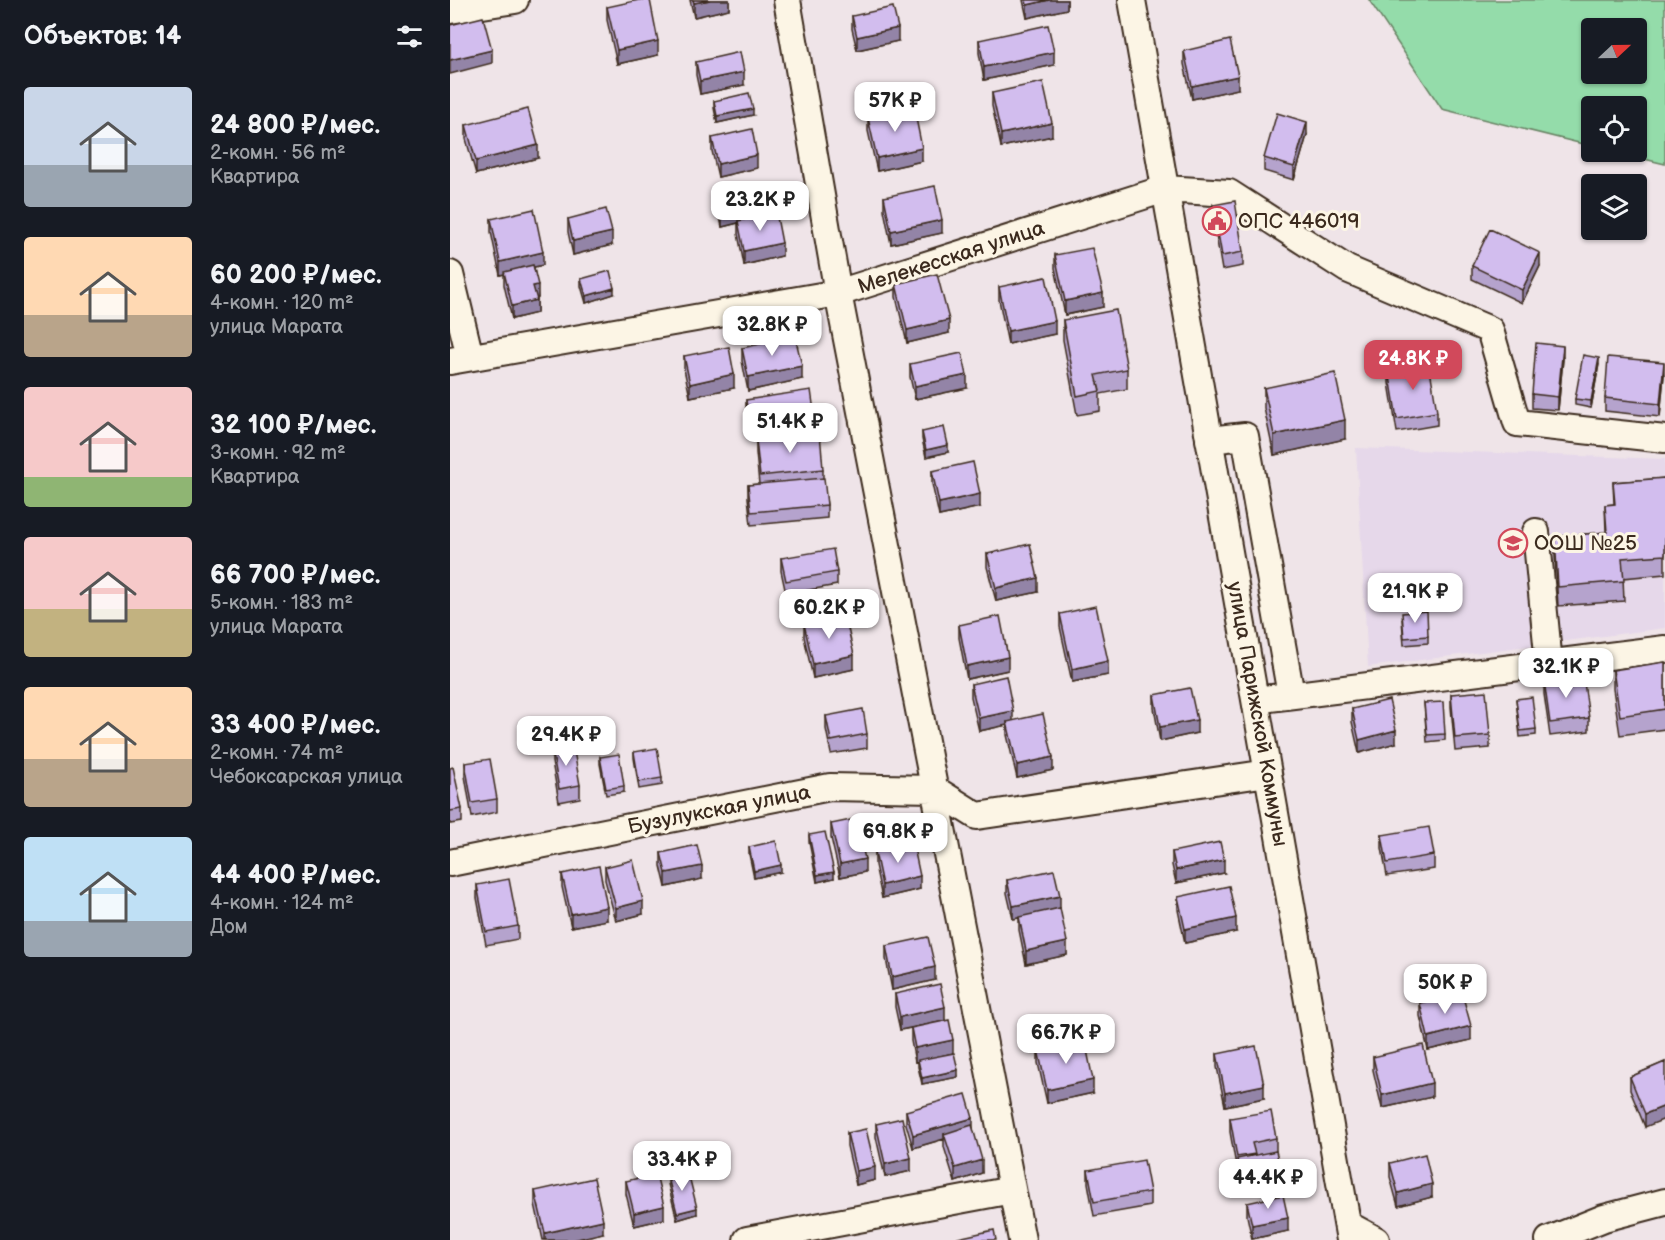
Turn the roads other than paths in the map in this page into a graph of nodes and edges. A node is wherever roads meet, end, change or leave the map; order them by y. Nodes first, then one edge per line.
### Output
1 (515, 0) edge
2 (787, 0) edge
3 (1132, 0) edge
4 (450, 10) edge
5 (1165, 189) junction
6 (450, 274) edge
7 (838, 293) junction
8 (460, 359) edge
9 (1665, 439) edge
10 (1209, 440) junction
11 (1536, 532) dead end
12 (1665, 649) edge
13 (1549, 664) junction
14 (1291, 695) junction
15 (1255, 700) junction
16 (1268, 773) junction
17 (934, 789) junction
18 (450, 863) edge
19 (1012, 1190) junction
20 (1665, 1202) edge
21 (1349, 1233) edge
22 (747, 1240) edge
23 (1022, 1240) edge
24 (1376, 1240) edge
25 (1549, 1240) edge

1 - 4 street
2 - 7 street
3 - 5 street, улица Парижской Коммуны
5 - 7 street, Мелекесская улица
5 - 9 street
5 - 10 street, улица Парижской Коммуны
6 - 8 street
7 - 8 street, Мелекесская улица
7 - 17 street
10 - 14 street
10 - 15 street, улица Парижской Коммуны
11 - 13 street
12 - 13 street
13 - 14 street
14 - 15 street
15 - 16 street, улица Парижской Коммуны
16 - 17 street
16 - 21 street, улица Парижской Коммуны
17 - 18 street, Бузулукская улица
17 - 19 street
19 - 22 street
19 - 23 street
20 - 25 street
21 - 24 street

